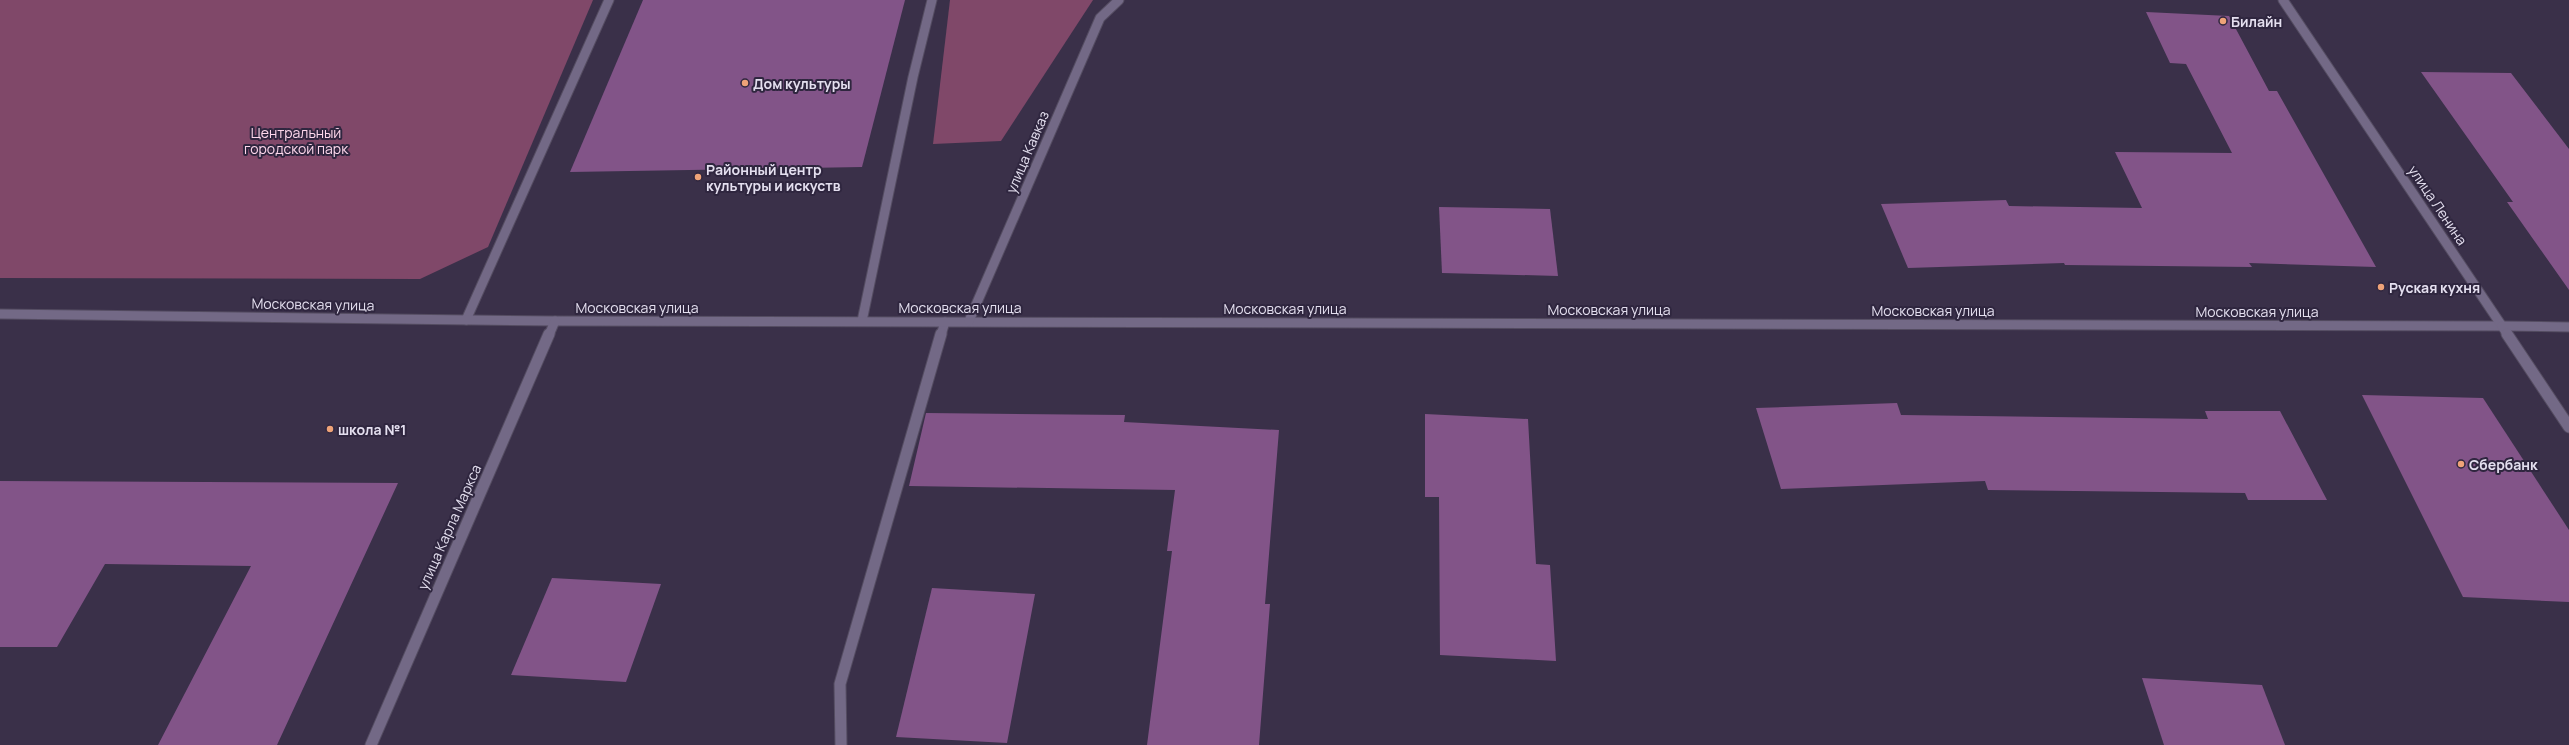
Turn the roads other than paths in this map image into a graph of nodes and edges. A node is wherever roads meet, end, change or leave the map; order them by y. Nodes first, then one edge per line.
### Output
1 (608, 0) edge
2 (932, 0) edge
3 (1119, 0) edge
4 (2283, 0) edge
5 (0, 314) edge
6 (466, 320) junction
7 (556, 321) junction
8 (862, 321) junction
9 (968, 321) junction
10 (945, 322) junction
11 (2502, 326) junction
12 (2569, 327) edge
13 (2569, 427) edge
14 (371, 745) edge
15 (842, 745) edge

1 - 6 street
2 - 8 street
3 - 9 street, улица Кавказ
4 - 11 street, улица Ленина
5 - 6 street, Московская улица
6 - 7 street, Московская улица
7 - 8 street, Московская улица
7 - 14 street, улица Карла Маркса
8 - 10 street, Московская улица
9 - 10 street, Московская улица
9 - 11 street, Московская улица
10 - 15 street
11 - 12 street, Московская улица
11 - 13 street, улица Ленина

